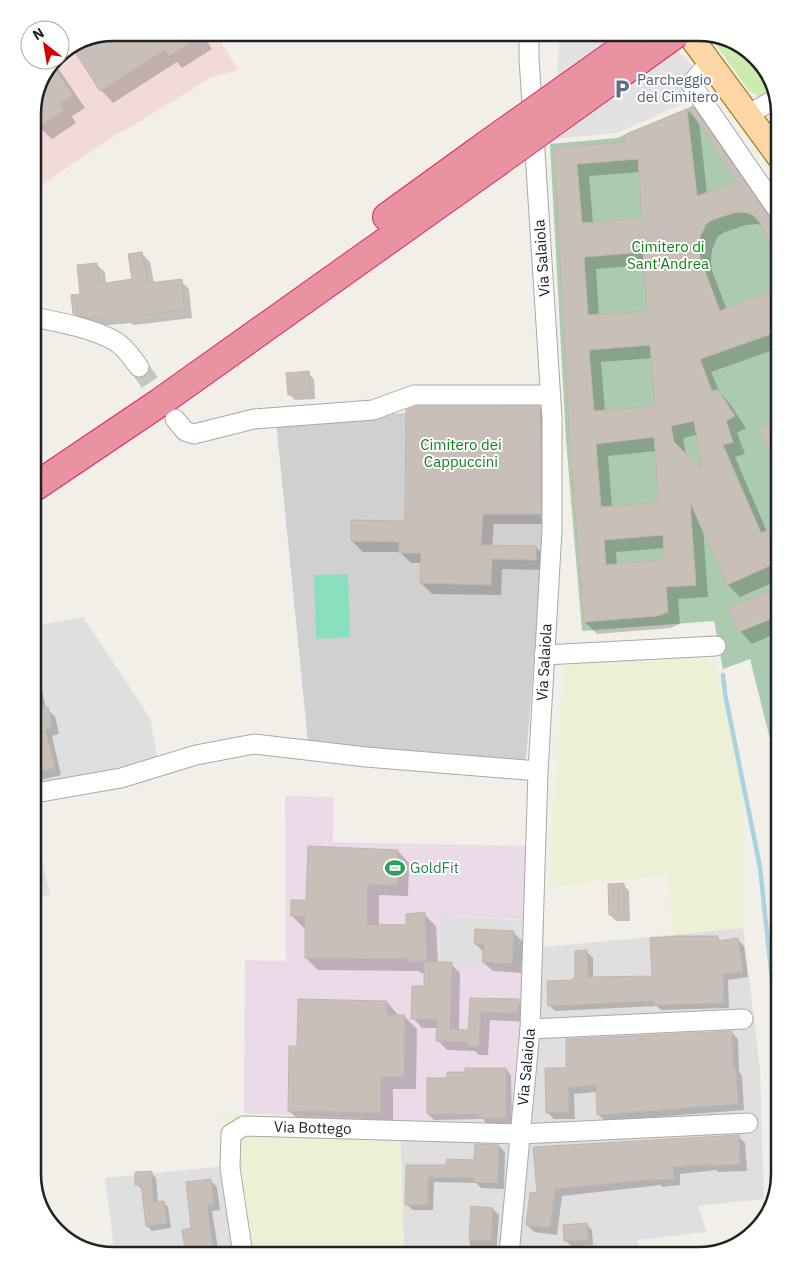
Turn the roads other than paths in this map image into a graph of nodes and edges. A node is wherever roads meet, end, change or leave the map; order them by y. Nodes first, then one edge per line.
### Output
1 (519, 41) edge
2 (529, 41) edge
3 (535, 41) edge
4 (634, 41) edge
5 (666, 41) edge
6 (694, 41) edge
7 (710, 62) junction
8 (529, 63) junction
9 (769, 102) edge
10 (748, 114) junction
11 (771, 145) edge
12 (490, 155) junction
13 (771, 199) edge
14 (41, 319) edge
15 (139, 367) tunnel mouth
16 (551, 395) junction
17 (175, 419) tunnel mouth
18 (41, 460) edge
19 (41, 483) edge
20 (716, 646) dead end
21 (544, 655) junction
22 (538, 771) junction
23 (41, 792) edge
24 (742, 1019) dead end
25 (530, 1029) junction
26 (748, 1123) dead end
27 (520, 1134) junction
28 (242, 1247) edge
29 (511, 1247) edge

1 - 8 street
2 - 8 street, Via Salaiola
3 - 8 street, Via Salaiola
4 - 12 highway, bridge
5 - 12 highway, bridge
6 - 7 main road
7 - 10 main road
7 - 13 street
8 - 16 street, Via Salaiola
9 - 10 street
10 - 11 main road
12 - 18 highway
12 - 19 highway
14 - 15 street
16 - 17 street
16 - 21 street, Via Salaiola
20 - 21 street
21 - 22 street, Via Salaiola
22 - 23 street
22 - 25 street, Via Salaiola
24 - 25 street
25 - 27 street, Via Salaiola
26 - 27 street
27 - 28 street, Via Bottego
27 - 29 street, Via Salaiola

